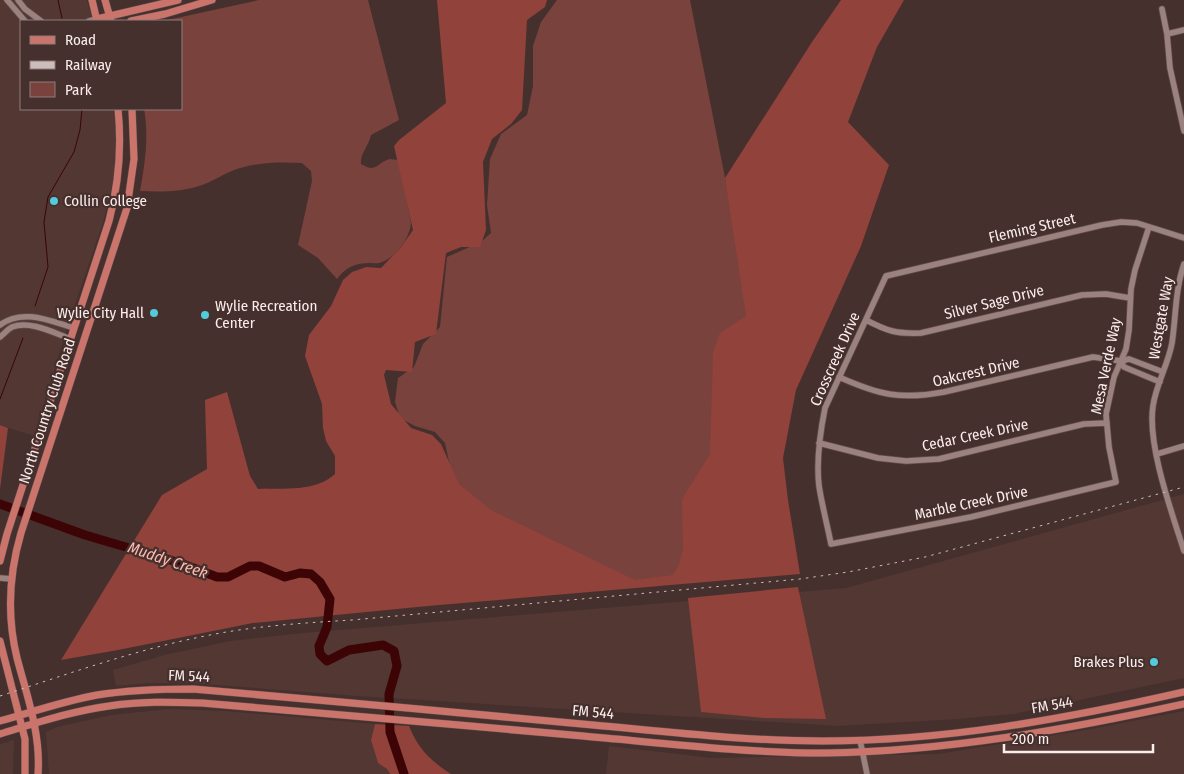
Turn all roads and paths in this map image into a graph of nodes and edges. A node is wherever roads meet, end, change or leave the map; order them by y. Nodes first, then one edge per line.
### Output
1 (6, 0) edge
2 (18, 0) edge
3 (92, 0) edge
4 (105, 0) edge
5 (178, 0) edge
6 (212, 0) edge
7 (1162, 8) dead end
8 (110, 19) edge
9 (24, 20) edge
10 (40, 20) edge
11 (94, 20) edge
12 (136, 20) edge
13 (1184, 30) edge
14 (1167, 34) junction
15 (1181, 99) edge
16 (118, 110) edge
17 (132, 110) edge
18 (1184, 131) edge
19 (115, 196) junction
20 (128, 200) junction
21 (1149, 227) junction
22 (1184, 238) edge
23 (1184, 264) edge
24 (886, 276) joint
25 (1130, 298) junction
26 (866, 320) junction
27 (0, 325) edge
28 (74, 328) junction
29 (0, 337) edge
30 (70, 339) junction
31 (84, 340) junction
32 (1121, 361) junction
33 (1163, 372) junction
34 (839, 377) junction
35 (1160, 382) junction
36 (1107, 423) junction
37 (819, 443) junction
38 (1184, 446) edge
39 (1157, 454) junction
40 (1116, 482) joint
41 (830, 544) joint
42 (1184, 551) edge
43 (0, 561) edge
44 (0, 578) edge
45 (12, 579) junction
46 (0, 641) edge
47 (1184, 692) edge
48 (237, 693) junction
49 (1184, 704) edge
50 (236, 706) junction
51 (32, 712) junction
52 (19, 716) junction
53 (1062, 718) junction
54 (0, 721) edge
55 (34, 724) junction
56 (604, 726) junction
57 (22, 728) junction
58 (1065, 729) junction
59 (0, 734) edge
60 (602, 738) junction
61 (860, 740) junction
62 (861, 751) junction
63 (25, 774) edge
64 (38, 774) edge
65 (867, 774) edge

1 - 9 street
2 - 10 street
3 - 11 main road
4 - 8 main road
5 - 8 main road
6 - 12 main road
7 - 14 street
13 - 14 street
14 - 15 street
15 - 18 street
16 - 19 main road, North Country Club Road
17 - 20 main road, North Country Club Road
19 - 20 main road
19 - 28 main road, North Country Club Road
20 - 31 main road, North Country Club Road
21 - 22 street, Fleming Street
21 - 24 street, Fleming Street
21 - 25 street, Mesa Verde Way
23 - 33 street, Westgate Way
24 - 26 street, Crosscreek Drive
25 - 26 street, Silver Sage Drive
25 - 32 street, Mesa Verde Way
26 - 34 street, Crosscreek Drive
27 - 28 street
28 - 30 main road, North Country Club Road
28 - 31 main road
29 - 30 street
30 - 31 main road
30 - 43 main road, North Country Club Road
31 - 45 main road, North Country Club Road
32 - 33 street, Oakcrest Drive
32 - 34 street, Oakcrest Drive
32 - 35 street, Oakcrest Drive
32 - 36 street, Mesa Verde Way
33 - 35 street, Westgate Way
34 - 37 street, Crosscreek Drive
35 - 39 street, Westgate Way
36 - 37 street, Cedar Creek Drive
36 - 40 street, Mesa Verde Way
37 - 41 street, Crosscreek Drive
38 - 39 street
39 - 42 street, Westgate Way
40 - 41 street, Marble Creek Drive
44 - 45 street
45 - 51 main road, North Country Club Road
46 - 52 main road
47 - 53 main road, FM 544 / FM 544
48 - 50 main road
48 - 51 main road, FM 544 / FM 544
48 - 56 main road, FM 544 / FM 544
49 - 58 main road, FM 544 / FM 544
50 - 55 main road, FM 544 / FM 544
50 - 60 main road, FM 544 / FM 544
51 - 52 main road, FM 544 / FM 544
51 - 55 main road, North Country Club Road
52 - 54 main road, FM 544 / FM 544
52 - 57 main road
53 - 58 main road
53 - 61 main road, FM 544 / FM 544
55 - 57 main road, FM 544 / FM 544
55 - 64 main road, North Country Club Road
56 - 60 main road
56 - 61 main road, FM 544 / FM 544
57 - 59 main road, FM 544 / FM 544
57 - 63 main road
58 - 62 main road, FM 544 / FM 544
60 - 62 main road, FM 544 / FM 544
61 - 62 street
62 - 65 street

